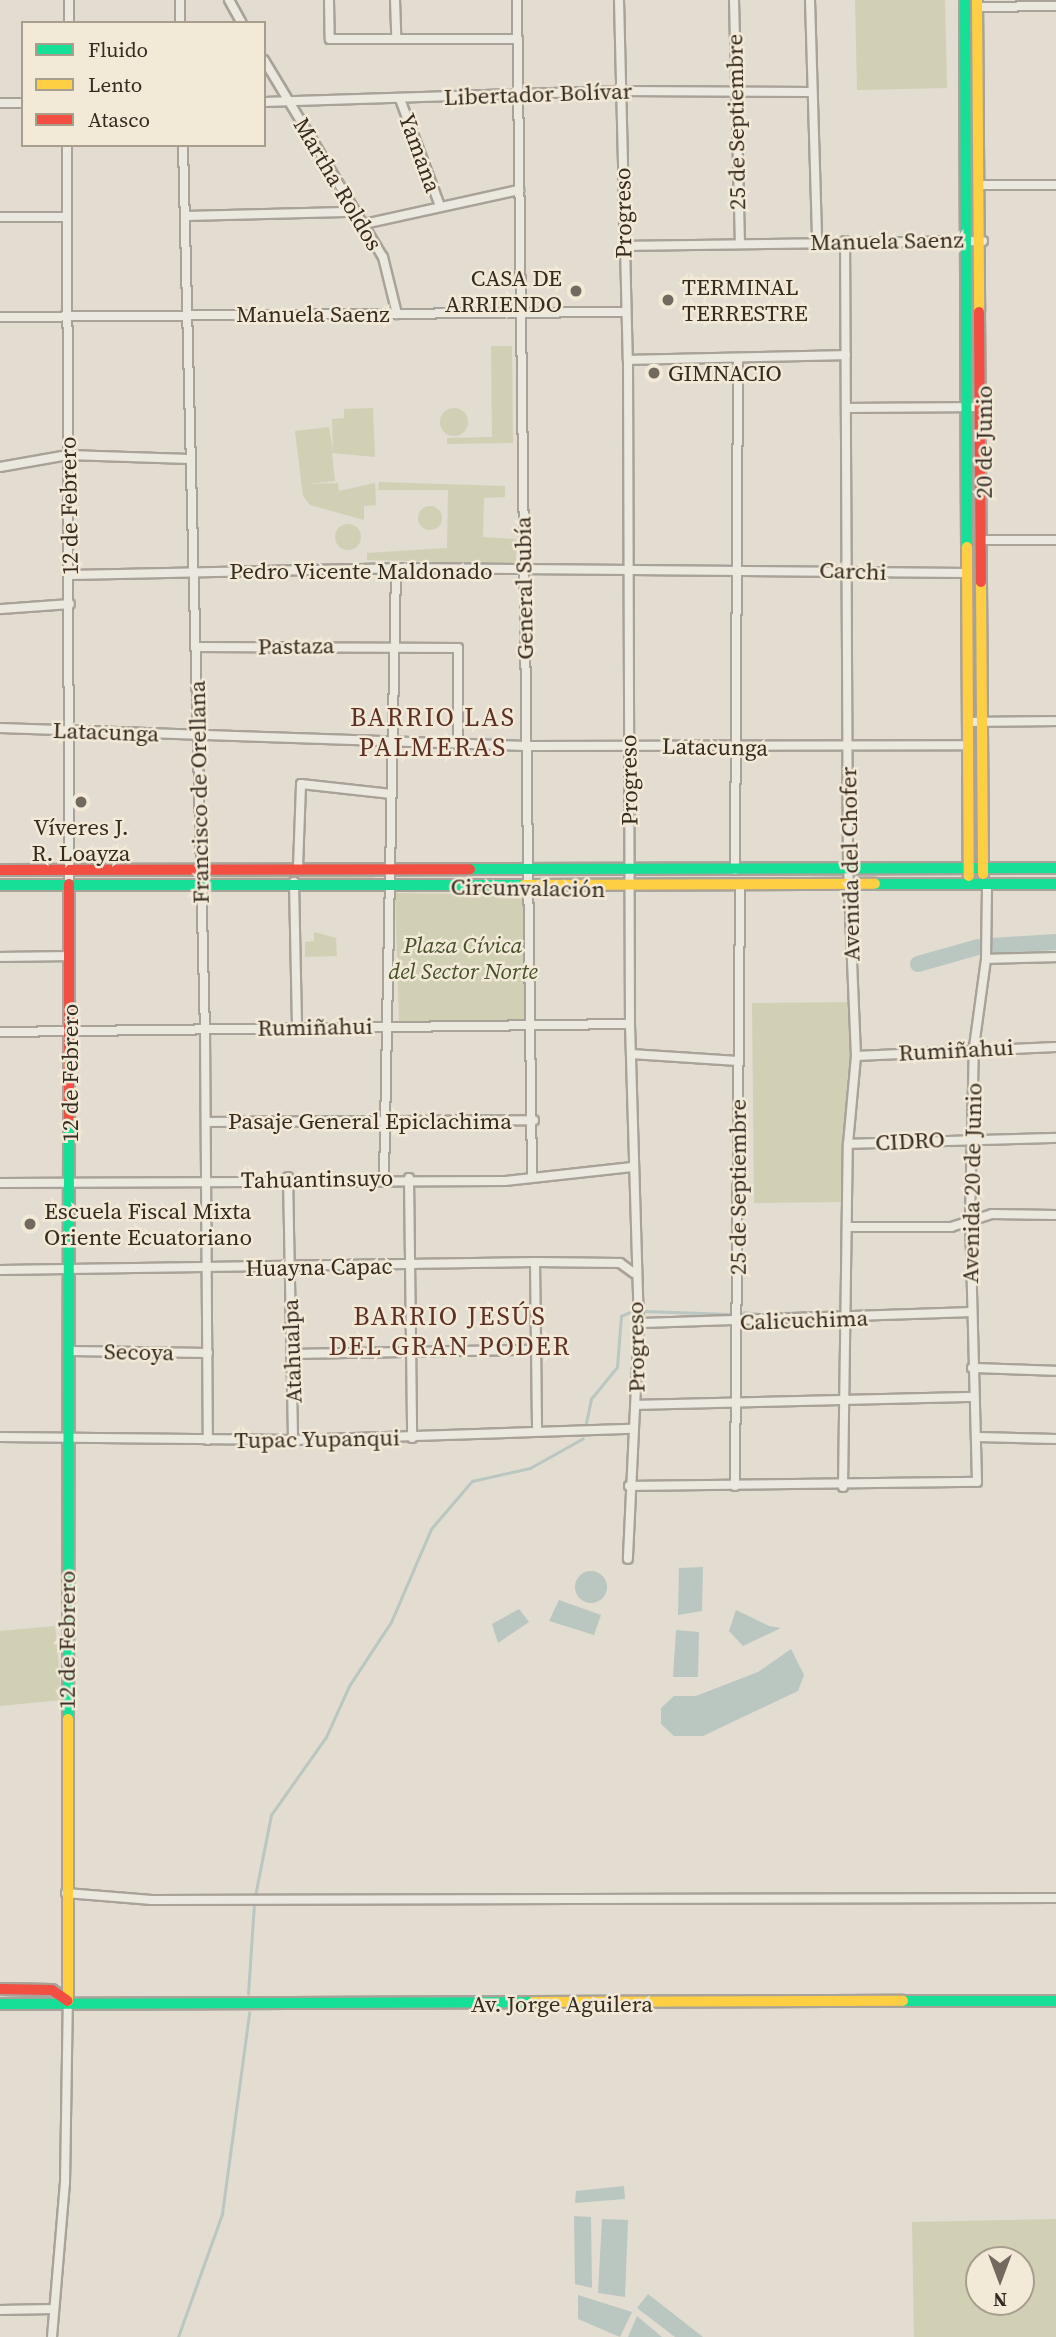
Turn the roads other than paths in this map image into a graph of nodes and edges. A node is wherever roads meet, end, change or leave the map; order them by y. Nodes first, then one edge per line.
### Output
1 (69, 0) edge
2 (180, 0) edge
3 (229, 0) edge
4 (329, 0) edge
5 (395, 0) edge
6 (517, 0) edge
7 (619, 0) edge
8 (734, 0) edge
9 (810, 0) edge
10 (965, 0) edge
11 (977, 3) edge
12 (1056, 6) edge
13 (69, 21) edge
14 (180, 21) edge
15 (241, 21) edge
16 (396, 37) junction
17 (518, 39) junction
18 (266, 64) edge
19 (733, 90) junction
20 (621, 91) junction
21 (811, 92) junction
22 (519, 94) junction
23 (400, 99) junction
24 (288, 101) junction
25 (266, 102) edge
26 (0, 103) edge
27 (21, 103) edge
28 (67, 147) edge
29 (183, 147) edge
30 (983, 185) junction
31 (1056, 185) edge
32 (519, 190) junction
33 (440, 206) junction
34 (355, 212) junction
35 (186, 216) junction
36 (67, 217) junction
37 (0, 218) edge
38 (364, 224) junction
39 (845, 241) junction
40 (965, 241) junction
41 (983, 241) junction
42 (817, 242) junction
43 (740, 243) junction
44 (624, 246) junction
45 (520, 312) junction
46 (625, 312) junction
47 (397, 314) junction
48 (190, 315) junction
49 (0, 317) edge
50 (68, 317) junction
51 (846, 355) junction
52 (738, 358) junction
53 (628, 360) junction
54 (984, 407) junction
55 (847, 408) junction
56 (967, 408) junction
57 (68, 455) junction
58 (189, 458) junction
59 (0, 467) edge
60 (984, 540) junction
61 (1056, 540) edge
62 (968, 558) junction
63 (984, 558) junction
64 (396, 568) junction
65 (737, 569) junction
66 (524, 570) junction
67 (626, 570) junction
68 (192, 573) junction
69 (847, 573) junction
70 (968, 573) junction
71 (70, 575) junction
72 (70, 604) junction
73 (0, 609) edge
74 (396, 645) junction
75 (196, 647) junction
76 (1056, 721) edge
77 (969, 722) junction
78 (985, 722) junction
79 (0, 728) edge
80 (70, 729) junction
81 (198, 736) junction
82 (393, 740) junction
83 (458, 743) junction
84 (628, 745) junction
85 (969, 745) junction
86 (526, 746) junction
87 (739, 748) junction
88 (848, 748) junction
89 (391, 794) junction
90 (200, 867) junction
91 (298, 867) junction
92 (1056, 868) edge
93 (69, 869) junction
94 (848, 869) junction
95 (969, 869) junction
96 (984, 869) junction
97 (0, 870) edge
98 (385, 870) junction
99 (735, 870) junction
100 (631, 871) junction
101 (530, 872) junction
102 (201, 882) junction
103 (294, 882) junction
104 (69, 884) junction
105 (968, 884) junction
106 (985, 884) junction
107 (1056, 884) edge
108 (0, 885) edge
109 (385, 885) junction
110 (850, 886) junction
111 (740, 887) junction
112 (530, 888) junction
113 (631, 889) junction
114 (69, 956) junction
115 (0, 957) edge
116 (1056, 957) edge
117 (986, 959) junction
118 (532, 1024) junction
119 (629, 1024) junction
120 (385, 1026) junction
121 (297, 1027) junction
122 (205, 1030) junction
123 (0, 1032) edge
124 (70, 1035) junction
125 (974, 1047) junction
126 (1056, 1047) edge
127 (631, 1054) junction
128 (856, 1056) junction
129 (738, 1061) junction
130 (385, 1119) junction
131 (534, 1120) junction
132 (206, 1122) junction
133 (973, 1138) junction
134 (1056, 1138) edge
135 (848, 1144) junction
136 (632, 1167) junction
137 (532, 1175) junction
138 (288, 1177) junction
139 (384, 1178) junction
140 (409, 1178) junction
141 (205, 1182) junction
142 (0, 1183) edge
143 (69, 1183) junction
144 (1056, 1215) edge
145 (970, 1218) junction
146 (847, 1227) junction
147 (635, 1247) junction
148 (535, 1262) junction
149 (620, 1263) junction
150 (409, 1265) junction
151 (70, 1269) junction
152 (209, 1269) junction
153 (289, 1269) junction
154 (0, 1270) edge
155 (634, 1273) junction
156 (969, 1312) junction
157 (846, 1319) junction
158 (639, 1323) junction
159 (736, 1323) junction
160 (532, 1350) junction
161 (70, 1351) junction
162 (411, 1352) junction
163 (208, 1353) junction
164 (291, 1354) junction
165 (972, 1368) junction
166 (1056, 1371) edge
167 (974, 1397) junction
168 (844, 1404) junction
169 (636, 1405) junction
170 (739, 1405) junction
171 (537, 1427) junction
172 (632, 1429) junction
173 (0, 1437) edge
174 (978, 1437) junction
175 (412, 1438) junction
176 (70, 1439) junction
177 (1056, 1439) edge
178 (208, 1440) junction
179 (293, 1440) junction
180 (629, 1486) junction
181 (735, 1486) junction
182 (843, 1488) junction
183 (628, 1559) dead end
184 (66, 1893) junction
185 (1056, 1898) edge
186 (0, 1989) edge
187 (68, 2001) junction
188 (1056, 2001) edge
189 (0, 2004) edge
190 (53, 2309) junction
191 (0, 2311) edge
192 (52, 2337) edge

1 - 13 street
2 - 14 street
3 - 15 street
4 - 16 street
5 - 16 street
6 - 17 street, General Subía
7 - 20 street, Progreso
8 - 19 street, 25 de Septiembre
9 - 21 street
10 - 40 street, 20 de Junio
11 - 12 street
11 - 30 street, 20 de Junio
16 - 17 street
17 - 22 street, General Subía
18 - 24 street, Martha Roldos
19 - 20 street, Libertador Bolívar
19 - 21 street, Libertador Bolívar
19 - 43 street, 25 de Septiembre
20 - 22 street, Libertador Bolívar
20 - 44 street, Progreso
21 - 42 street
22 - 23 street, Libertador Bolívar
22 - 32 street, General Subía
23 - 24 street, Libertador Bolívar
23 - 33 street, Yamana
24 - 25 street, Libertador Bolívar
24 - 34 street, Martha Roldos
26 - 27 street
28 - 36 street, 12 de Febrero
29 - 35 street, Francisco de Orellana
30 - 31 street
30 - 41 street, 20 de Junio
32 - 33 street
32 - 45 street, General Subía
33 - 38 street
34 - 35 street
34 - 38 street, Martha Roldos
35 - 48 street, Francisco de Orellana
36 - 37 street
36 - 50 street, 12 de Febrero
38 - 47 street, Martha Roldos
39 - 40 street, Manuela Saenz
39 - 42 street, Manuela Saenz
39 - 51 street, Avenida del Chofer
40 - 41 street, Manuela Saenz
40 - 56 street, 20 de Junio
41 - 54 street, 20 de Junio
42 - 43 street, Manuela Saenz
43 - 44 street, Manuela Saenz
44 - 46 street, Progreso
45 - 46 street, Manuela Saenz
45 - 47 street, Manuela Saenz
45 - 66 street, General Subía
46 - 53 street, Progreso
47 - 48 street, Manuela Saenz
48 - 50 street, Manuela Saenz
48 - 58 street, Francisco de Orellana
49 - 50 street, Manuela Saenz
50 - 57 street, 12 de Febrero
51 - 52 street
51 - 55 street, Avenida del Chofer
52 - 53 street
52 - 65 street
53 - 67 street, Progreso
54 - 56 street
54 - 60 street, 20 de Junio
55 - 56 street
55 - 69 street, Avenida del Chofer
56 - 62 street, 20 de Junio
57 - 58 street
57 - 59 street
57 - 71 street, 12 de Febrero
58 - 68 street, Francisco de Orellana
60 - 61 street
60 - 63 street, 20 de Junio
62 - 63 street
62 - 70 street, 20 de Junio
63 - 78 street, 20 de Junio
64 - 66 street, Pedro Vicente Maldonado
64 - 68 street, Pedro Vicente Maldonado
64 - 74 street
65 - 67 street, Pedro Vicente Maldonado
65 - 69 street, Carchi
65 - 87 street
66 - 67 street, Pedro Vicente Maldonado
66 - 86 street, General Subía
67 - 84 street, Progreso
68 - 71 street, Pedro Vicente Maldonado
68 - 75 street, Francisco de Orellana
69 - 70 street, Carchi
69 - 88 street, Avenida del Chofer
70 - 77 street, 20 de Junio
71 - 72 street, 12 de Febrero
72 - 73 street
72 - 80 street, 12 de Febrero
74 - 75 street, Pastaza
74 - 82 street
74 - 83 street, Pastaza
75 - 81 street, Francisco de Orellana
76 - 78 street
77 - 78 street
77 - 85 street, 20 de Junio
78 - 96 street, 20 de Junio
79 - 80 street, Latacunga
80 - 81 street, Latacunga
80 - 93 street, 12 de Febrero
81 - 82 street, Latacunga
81 - 90 street, Francisco de Orellana
82 - 83 street, Latacunga
82 - 89 street
83 - 86 street, Latacunga
84 - 86 street, Latacunga
84 - 87 street, Latacunga
84 - 100 street, Progreso
85 - 88 street, Latacunga
85 - 95 street, 20 de Junio
86 - 101 street, General Subía
87 - 88 street, Latacunga
87 - 99 street
88 - 94 street, Avenida del Chofer
89 - 91 street
89 - 98 street
90 - 91 street, Circunvalación
90 - 93 street, Circunvalación
90 - 102 street, Francisco de Orellana
91 - 98 street, Circunvalación
92 - 96 street, Circunvalación
93 - 97 street, Circunvalación
93 - 104 street, 12 de Febrero
94 - 95 street, Circunvalación
94 - 99 street, Circunvalación
94 - 110 street, Avenida del Chofer
95 - 96 street, Circunvalación
95 - 105 street, 20 de Junio
96 - 106 street, 20 de Junio
98 - 101 street, Circunvalación
98 - 109 street
99 - 100 street, Circunvalación
100 - 101 street, Circunvalación
100 - 113 street, Progreso
101 - 112 street, General Subía
102 - 103 street, Circunvalación
102 - 104 street, Circunvalación
102 - 122 street, Francisco de Orellana
103 - 109 street, Circunvalación
103 - 121 street
104 - 108 street, Circunvalación
104 - 114 street, 12 de Febrero
105 - 106 street, Circunvalación
105 - 110 street, Circunvalación
106 - 107 street, Circunvalación
106 - 117 street, Avenida 20 de Junio
109 - 112 street, Circunvalación
109 - 120 street
110 - 111 street, Circunvalación
110 - 128 street, Avenida del Chofer
111 - 113 street, Circunvalación
111 - 129 street, 25 de Septiembre
112 - 113 street, Circunvalación
112 - 118 street, General Subía
113 - 119 street, Progreso
114 - 115 street
114 - 124 street, 12 de Febrero
116 - 117 street
117 - 125 street, Avenida 20 de Junio
118 - 119 street, Rumiñahui
118 - 120 street, Rumiñahui
118 - 131 street, General Subía
119 - 127 street, Progreso
120 - 121 street, Rumiñahui
120 - 130 street
121 - 122 street, Rumiñahui
122 - 124 street, Rumiñahui
122 - 132 street, Francisco de Orellana
123 - 124 street, Rumiñahui
124 - 143 street, 12 de Febrero
125 - 126 street, Rumiñahui
125 - 128 street, Rumiñahui
125 - 133 street, Avenida 20 de Junio
127 - 129 street
127 - 136 street, Progreso
128 - 135 street, Avenida del Chofer
129 - 159 street, 25 de Septiembre
130 - 131 street, Pasaje General Epiclachima
130 - 132 street, Pasaje General Epiclachima
130 - 139 street
131 - 137 street, General Subía
132 - 141 street, Francisco de Orellana
133 - 134 street, CIDRO
133 - 135 street, CIDRO
133 - 145 street, Avenida 20 de Junio
135 - 146 street, Avenida del Chofer
136 - 137 street, Tahuantinsuyo
136 - 147 street, Progreso
137 - 140 street, Tahuantinsuyo
138 - 139 street, Tahuantinsuyo
138 - 141 street, Tahuantinsuyo
138 - 153 street, Atahualpa
139 - 140 street, Tahuantinsuyo
140 - 150 street
141 - 143 street, Tahuantinsuyo
141 - 152 street, Francisco de Orellana
142 - 143 street, Tahuantinsuyo
143 - 151 street, 12 de Febrero
144 - 145 street
145 - 146 street
145 - 156 street, Avenida 20 de Junio
146 - 157 street, Avenida del Chofer
147 - 149 street
147 - 155 street, Progreso
148 - 149 street, Huayna Capac
148 - 150 street, Huayna Capac
148 - 160 street
149 - 155 street
150 - 153 street, Huayna Capac
150 - 162 street
151 - 152 street, Huayna Capac
151 - 154 street, Huayna Capac
151 - 161 street, 12 de Febrero
152 - 153 street, Huayna Capac
152 - 163 street, Francisco de Orellana
153 - 164 street, Atahualpa
155 - 158 street, Progreso
156 - 157 street, Calicuchima
156 - 165 street, Avenida 20 de Junio
157 - 159 street, Calicuchima
157 - 168 street, Avenida del Chofer
158 - 159 street, Calicuchima
158 - 169 street, Progreso
159 - 170 street, 25 de Septiembre
160 - 162 street
160 - 171 street
161 - 163 street, Secoya
161 - 176 street, 12 de Febrero
162 - 164 street
162 - 175 street
163 - 178 street, Francisco de Orellana
164 - 179 street, Atahualpa
165 - 166 street
165 - 167 street, Avenida 20 de Junio
167 - 168 street
167 - 174 street, Avenida 20 de Junio
168 - 170 street
168 - 182 street, Avenida del Chofer
169 - 170 street
169 - 172 street, Progreso
170 - 181 street, 25 de Septiembre
171 - 172 street, Tupac Yupanqui
171 - 175 street, Tupac Yupanqui
172 - 180 street, Progreso
173 - 176 street, Tupac Yupanqui
174 - 177 street
174 - 182 street, Avenida 20 de Junio
175 - 179 street, Tupac Yupanqui
176 - 178 street, Tupac Yupanqui
176 - 184 street, 12 de Febrero
178 - 179 street, Tupac Yupanqui
180 - 181 street
180 - 183 street, Progreso
181 - 182 street
184 - 185 street
184 - 187 street, 12 de Febrero
186 - 187 street, Av. Jorge Aguilera
187 - 188 street, Av. Jorge Aguilera
187 - 189 street, Av. Jorge Aguilera
187 - 190 street
190 - 191 street
190 - 192 street

